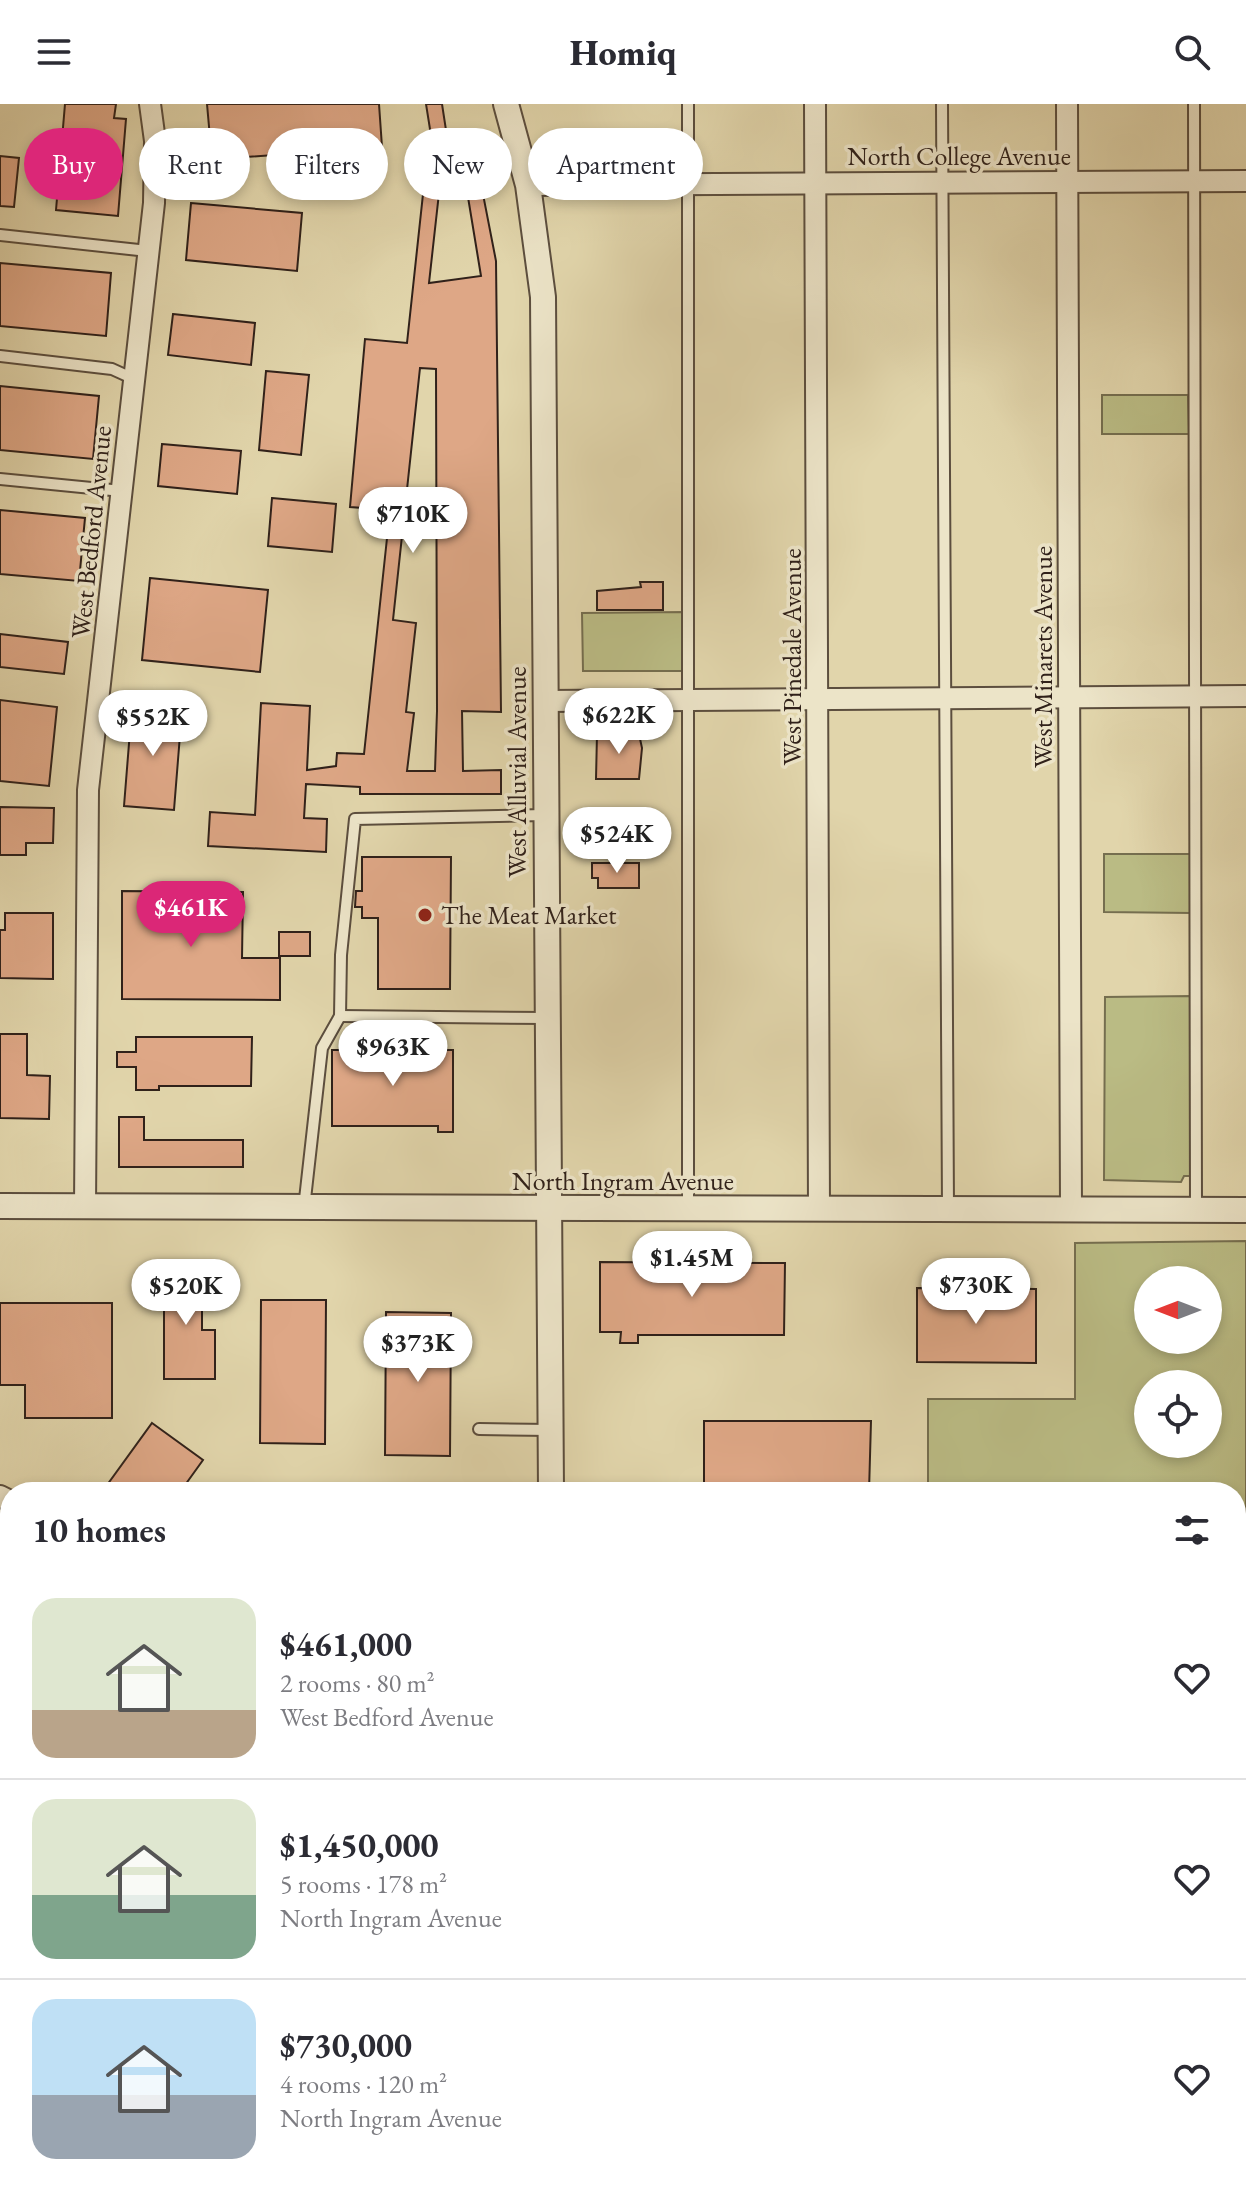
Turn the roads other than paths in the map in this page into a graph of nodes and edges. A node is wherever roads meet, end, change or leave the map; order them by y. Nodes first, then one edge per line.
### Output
1 (150, 104) edge
2 (506, 104) edge
3 (688, 104) edge
4 (815, 104) edge
5 (942, 104) edge
6 (1067, 104) edge
7 (1194, 104) edge
8 (688, 128) edge
9 (1195, 181) junction
10 (1246, 181) edge
11 (943, 182) junction
12 (1067, 182) junction
13 (816, 183) junction
14 (703, 184) edge
15 (528, 185) edge
16 (530, 200) edge
17 (688, 200) edge
18 (0, 235) edge
19 (148, 251) junction
20 (0, 356) edge
21 (134, 379) junction
22 (0, 479) edge
23 (122, 491) junction
24 (1246, 696) edge
25 (1195, 697) junction
26 (945, 698) junction
27 (1069, 698) junction
28 (818, 699) junction
29 (688, 700) junction
30 (545, 701) junction
31 (545, 815) junction
32 (340, 1016) junction
33 (546, 1018) junction
34 (0, 1206) edge
35 (85, 1207) junction
36 (304, 1208) junction
37 (550, 1209) junction
38 (688, 1209) junction
39 (819, 1209) junction
40 (948, 1209) junction
41 (1071, 1210) junction
42 (1196, 1210) junction
43 (1246, 1210) edge
44 (479, 1429) dead end
45 (551, 1430) junction
46 (551, 1482) edge

1 - 19 street, West Bedford Avenue
2 - 15 street, West Alluvial Avenue
3 - 8 lane
4 - 13 street, West Pinedale Avenue
5 - 11 lane
6 - 12 street, West Minarets Avenue
7 - 9 lane
9 - 10 street, North College Avenue
9 - 12 street, North College Avenue
9 - 25 lane
11 - 12 street, North College Avenue
11 - 13 street, North College Avenue
11 - 26 lane
12 - 27 street, West Minarets Avenue
13 - 14 street, North College Avenue
13 - 28 street, West Pinedale Avenue
16 - 30 street, West Alluvial Avenue
17 - 29 lane
18 - 19 lane
19 - 21 street, West Bedford Avenue
20 - 21 lane
21 - 23 street, West Bedford Avenue
22 - 23 lane
23 - 35 street, West Bedford Avenue
24 - 25 street
25 - 27 street
25 - 42 lane
26 - 27 street
26 - 28 street
26 - 40 lane
27 - 41 street, West Minarets Avenue
28 - 29 street
28 - 39 street, West Pinedale Avenue
29 - 30 street
29 - 38 lane
30 - 31 street, West Alluvial Avenue
31 - 32 lane
31 - 33 street, West Alluvial Avenue
32 - 33 lane
32 - 36 lane
33 - 37 street, West Alluvial Avenue
34 - 35 street, North Ingram Avenue
35 - 36 street, North Ingram Avenue
36 - 37 street, North Ingram Avenue
37 - 38 street, North Ingram Avenue
37 - 45 street, West Alluvial Avenue
38 - 39 street, North Ingram Avenue
39 - 40 street, North Ingram Avenue
40 - 41 street, North Ingram Avenue
41 - 42 street, North Ingram Avenue
42 - 43 street, North Ingram Avenue
44 - 45 lane
45 - 46 street, West Alluvial Avenue

